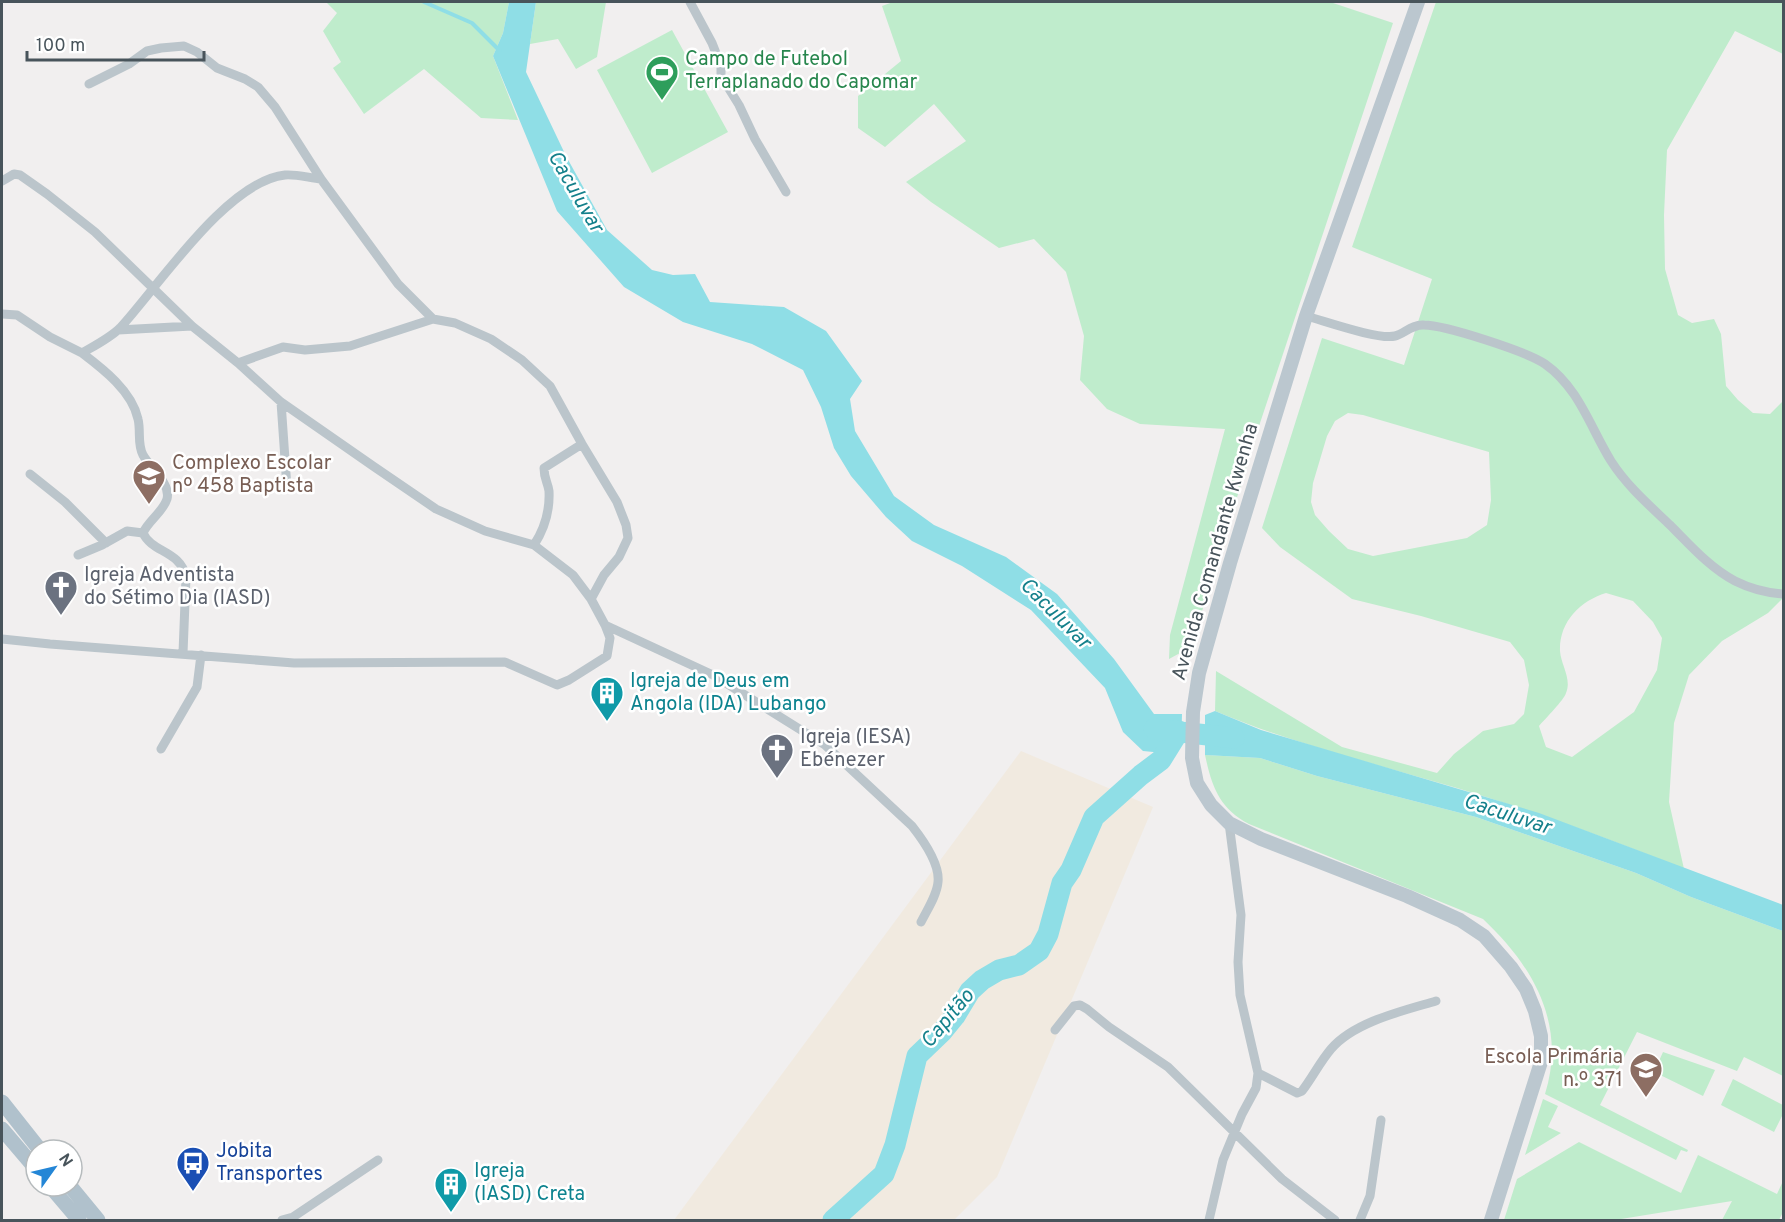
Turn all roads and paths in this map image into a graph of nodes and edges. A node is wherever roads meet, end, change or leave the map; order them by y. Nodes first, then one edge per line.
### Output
1 (690, 2) edge
2 (1418, 2) edge
3 (89, 84) dead end
4 (321, 179) junction
5 (2, 181) edge
6 (786, 192) dead end
7 (153, 287) junction
8 (2, 314) edge
9 (1306, 316) junction
10 (433, 319) junction
11 (192, 326) junction
12 (118, 330) junction
13 (82, 353) junction
14 (238, 363) junction
15 (280, 402) junction
16 (582, 444) junction
17 (30, 474) dead end
18 (287, 488) dead end
19 (143, 533) junction
20 (106, 543) junction
21 (534, 545) junction
22 (78, 555) dead end
23 (1784, 594) edge
24 (591, 599) junction
25 (605, 625) junction
26 (2, 639) edge
27 (183, 653) junction
28 (201, 655) junction
29 (161, 749) dead end
30 (1229, 823) junction
31 (921, 922) dead end
32 (1436, 1001) dead end
33 (1055, 1030) dead end
34 (1258, 1073) junction
35 (2, 1102) edge
36 (1382, 1120) dead end
37 (2, 1128) edge
38 (1235, 1133) junction
39 (30, 1138) edge
40 (24, 1155) edge
41 (378, 1160) dead end
42 (60, 1198) edge
43 (80, 1198) edge
44 (79, 1221) edge
45 (98, 1221) edge
46 (282, 1221) edge
47 (1209, 1221) edge
48 (1335, 1221) edge
49 (1360, 1221) edge
50 (1491, 1221) edge

1 - 6 street
2 - 9 main road, Avenida Comandante Kwenha
3 - 4 street
4 - 7 street
4 - 10 street
5 - 7 street
7 - 11 street
7 - 12 street
8 - 13 street
9 - 23 street
9 - 30 main road, Avenida Comandante Kwenha
10 - 14 street
10 - 16 street
11 - 12 street
11 - 14 street
12 - 13 street
13 - 19 street
14 - 15 street
15 - 18 street
15 - 21 street
16 - 21 street
16 - 24 street
17 - 20 street
19 - 20 street
19 - 27 street
20 - 22 street
21 - 24 street
24 - 25 street
25 - 28 street
25 - 31 street
26 - 27 street
27 - 28 street
28 - 29 street
30 - 34 street
30 - 50 main road, Avenida Comandante Kwenha
32 - 34 street
33 - 38 street
34 - 38 street
35 - 39 main road
36 - 49 street
37 - 40 main road
38 - 47 street
38 - 48 street
41 - 46 street
42 - 44 main road
43 - 45 main road

